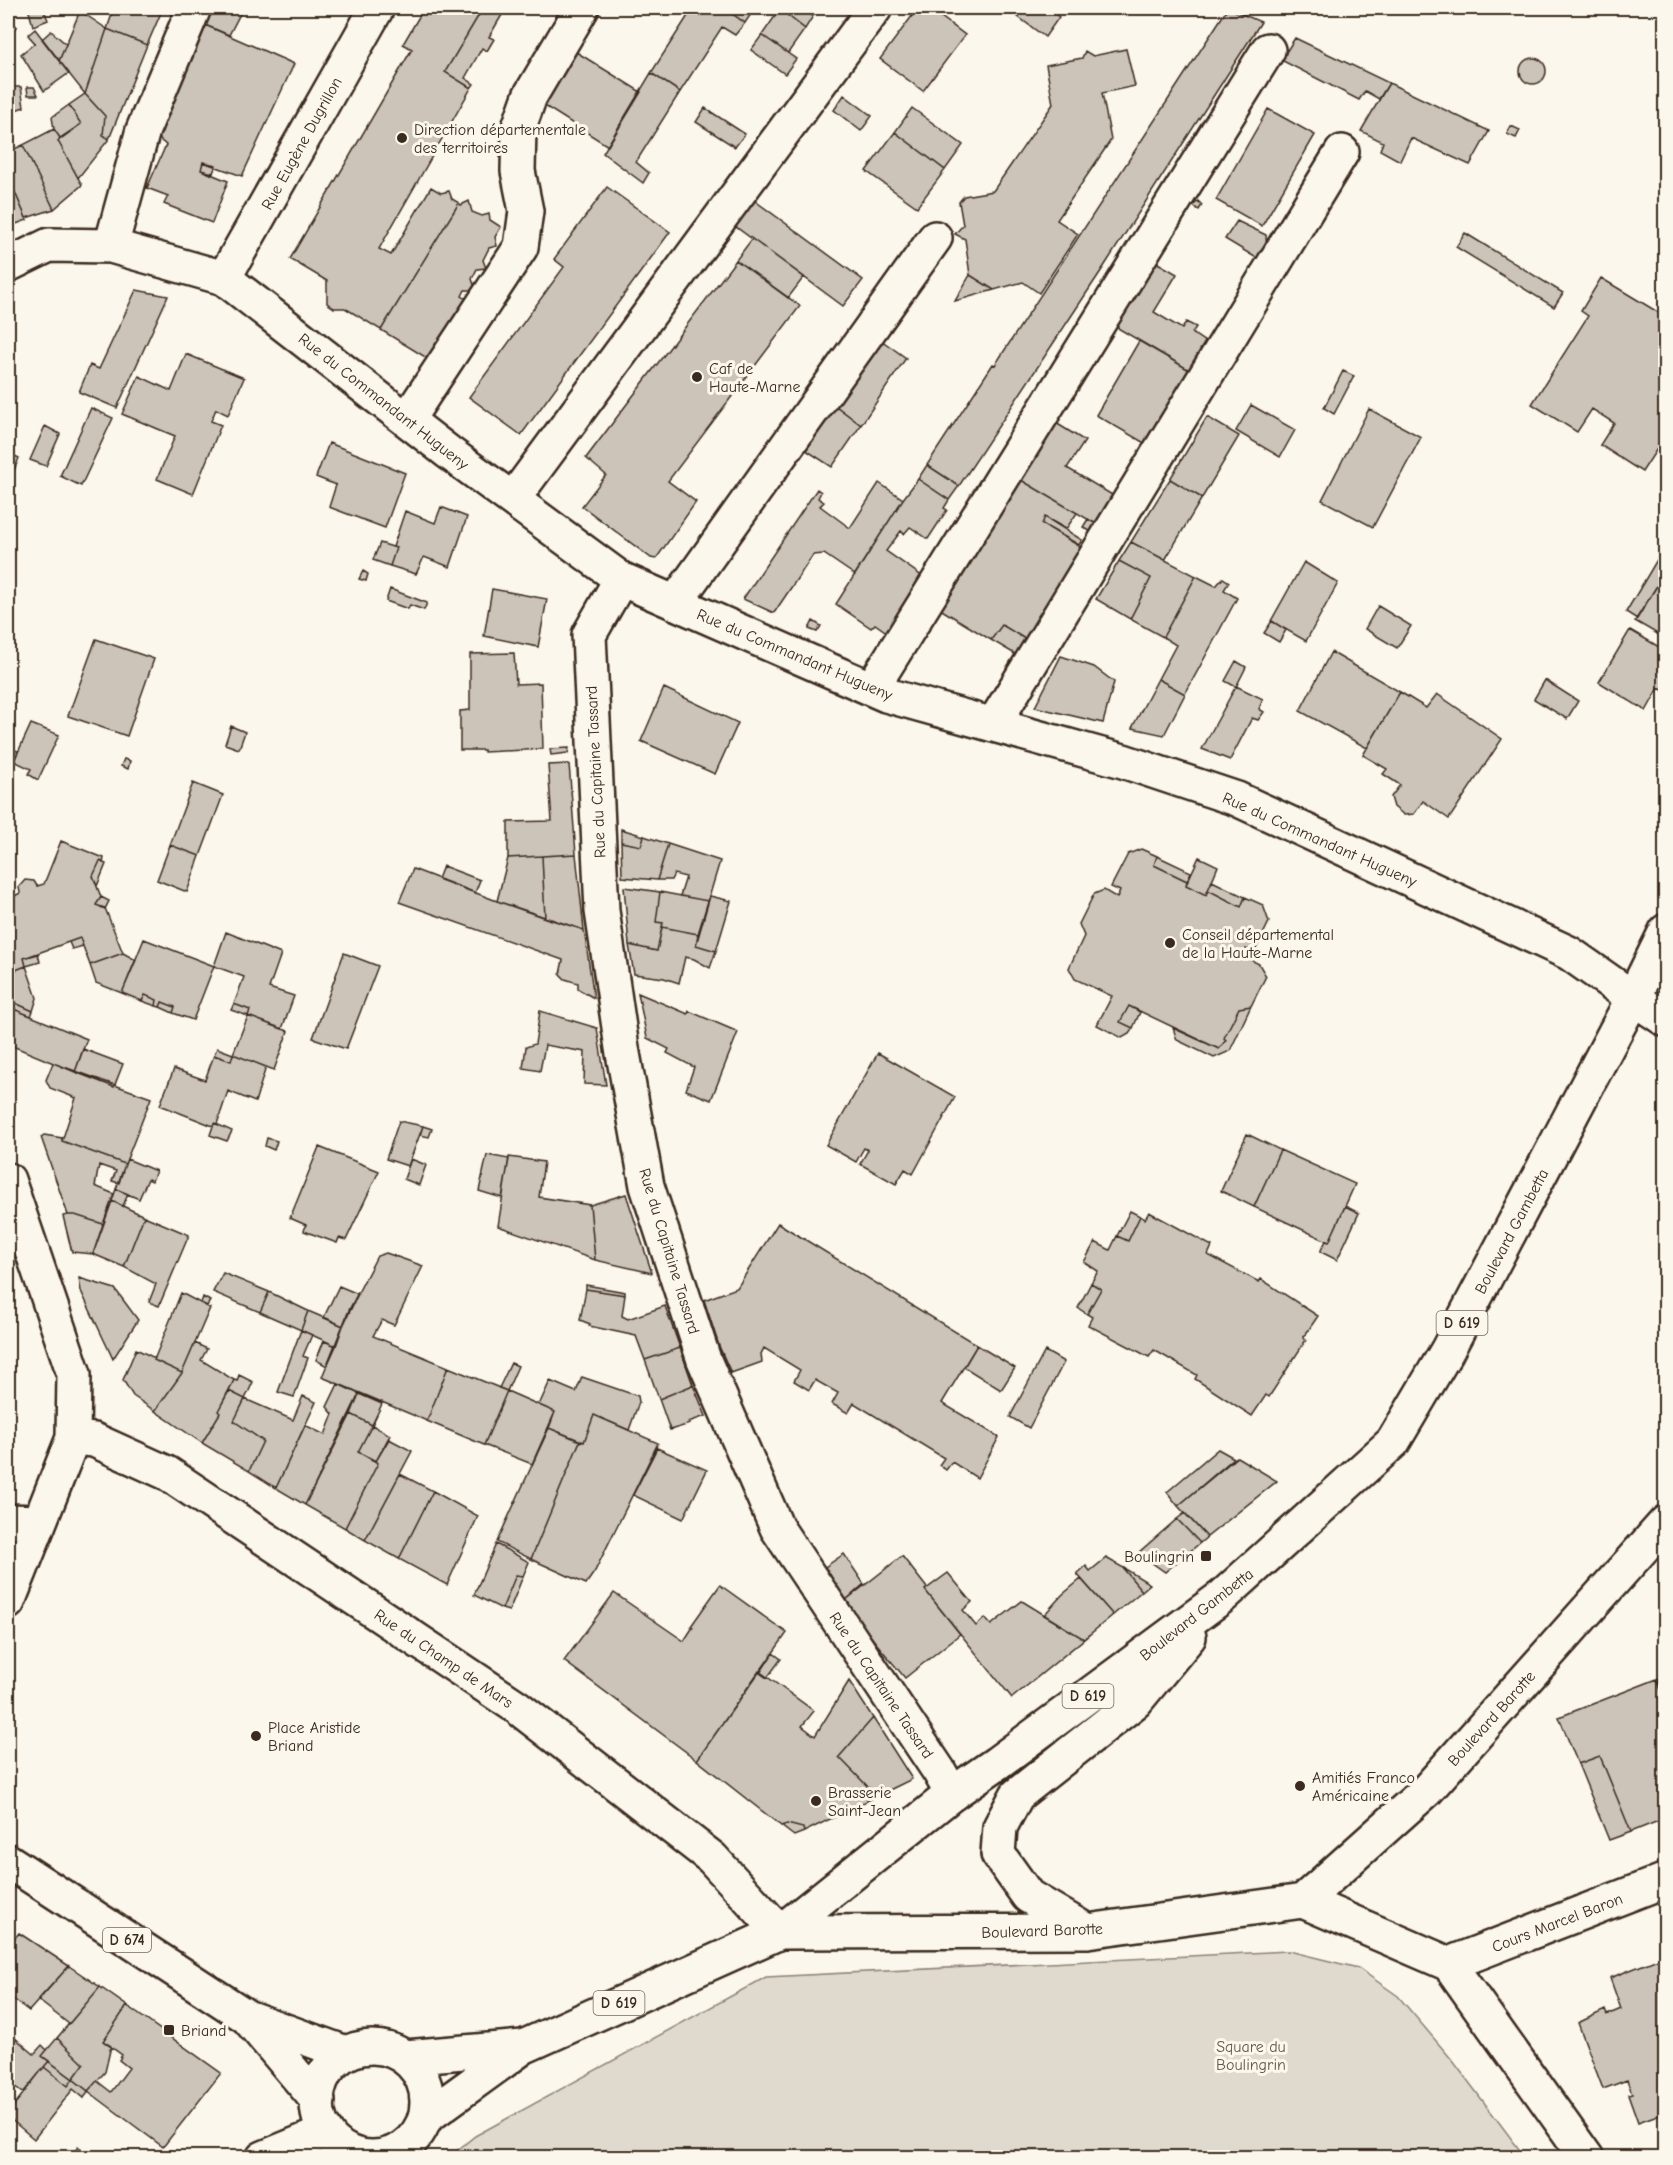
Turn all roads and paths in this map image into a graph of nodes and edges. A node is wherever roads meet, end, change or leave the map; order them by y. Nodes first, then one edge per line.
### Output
1 (194, 8) edge
2 (377, 8) edge
3 (582, 8) edge
4 (875, 8) edge
5 (1268, 50) dead end
6 (1342, 152) dead end
7 (935, 238) dead end
8 (111, 246) junction
9 (8, 265) edge
10 (224, 278) junction
11 (407, 420) junction
12 (513, 499) junction
13 (621, 579) junction
14 (675, 603) junction
15 (872, 688) junction
16 (993, 725) junction
17 (1665, 931) edge
18 (1633, 998) junction
19 (1665, 1020) edge
20 (8, 1180) edge
21 (73, 1438) junction
22 (8, 1521) edge
23 (39, 1522) junction
24 (1665, 1522) edge
25 (1223, 1596) junction
26 (8, 1602) edge
27 (952, 1794) junction
28 (8, 1862) edge
29 (1665, 1880) edge
30 (1303, 1901) junction
31 (1087, 1931) junction
32 (780, 1932) junction
33 (1449, 1964) junction
34 (247, 2017) junction
35 (523, 2047) junction
36 (346, 2053) junction
37 (405, 2057) junction
38 (318, 2101) junction
39 (425, 2118) junction
40 (326, 2133) junction
41 (273, 2156) edge
42 (376, 2157) edge
43 (1587, 2157) edge

1 - 8 street
2 - 10 street, Rue Eugène Dugrillon
3 - 11 street
4 - 12 street
5 - 15 street
6 - 16 street
7 - 14 street
8 - 9 street, Rue du Commandant Hugueny
8 - 10 street, Rue du Commandant Hugueny
10 - 11 street, Rue du Commandant Hugueny
11 - 12 street, Rue du Commandant Hugueny
12 - 13 street, Rue du Commandant Hugueny
13 - 14 street, Rue du Commandant Hugueny
13 - 27 street, Rue du Capitaine Tassard
14 - 15 street, Rue du Commandant Hugueny
15 - 16 street, Rue du Commandant Hugueny
16 - 18 street, Rue du Commandant Hugueny
17 - 18 street, Boulevard Gambetta / D 619
18 - 19 street, Rue du Commandant Hugueny
18 - 25 street, Boulevard Gambetta / D 619
20 - 21 street
21 - 23 street
21 - 32 street, Rue du Champ de Mars
22 - 23 street
23 - 26 street
24 - 30 street, Boulevard Barotte
25 - 27 street, Boulevard Gambetta / D 619
25 - 31 street
27 - 32 street, Boulevard Gambetta / D 619
28 - 34 street, D 674
29 - 33 street, Cours Marcel Baron
30 - 31 street, Boulevard Barotte / D 619
30 - 33 street
31 - 32 street, Boulevard Barotte / D 619
32 - 35 street, Boulevard Gambetta / D 619
33 - 43 street
34 - 36 street, D 674
34 - 38 street, D 674
35 - 37 street, Boulevard Gambetta / D 619
35 - 39 street, Boulevard Gambetta / D 619
36 - 37 street
36 - 38 street
37 - 39 street
38 - 40 street
39 - 42 street
40 - 41 street
40 - 42 street

